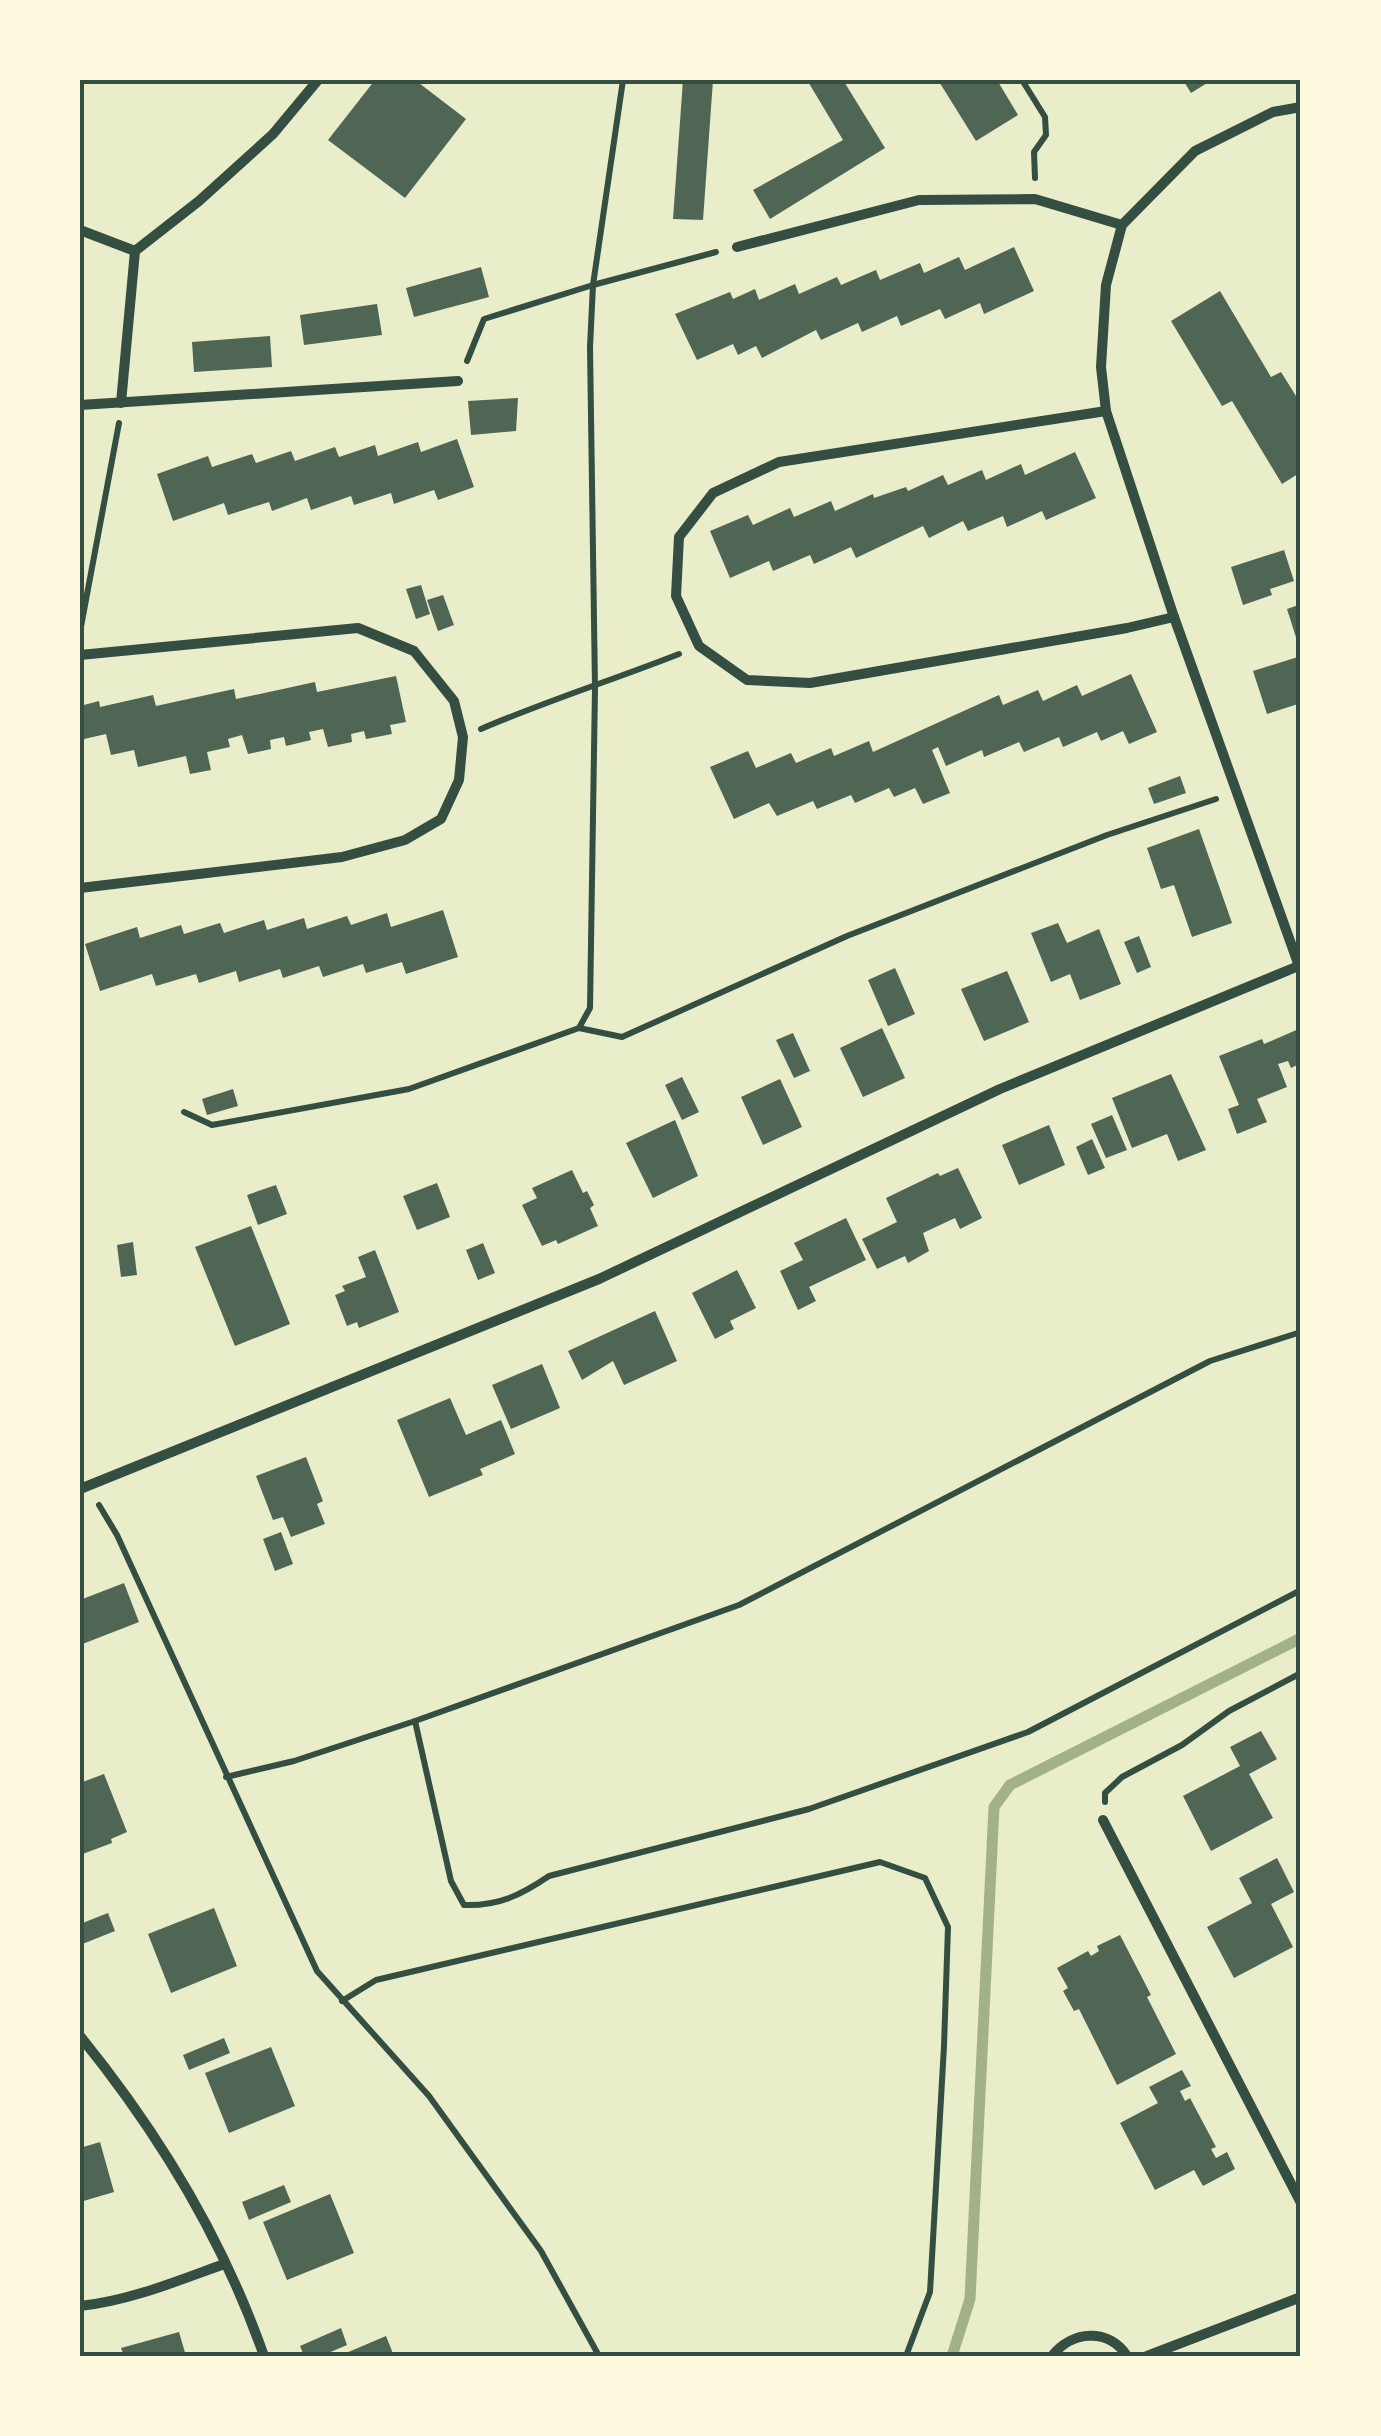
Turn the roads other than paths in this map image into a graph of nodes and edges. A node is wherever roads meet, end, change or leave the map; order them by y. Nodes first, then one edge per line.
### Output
1 (318, 80) edge
2 (1301, 107) edge
3 (1122, 225) junction
4 (80, 230) edge
5 (737, 246) road end
6 (134, 252) junction
7 (458, 381) road end
8 (122, 403) junction
9 (80, 405) edge
10 (1106, 411) junction
11 (1174, 617) junction
12 (80, 654) edge
13 (80, 888) edge
14 (1300, 965) edge
15 (84, 1487) edge
16 (1103, 1820) road end
17 (80, 2036) edge
18 (84, 2049) edge
19 (1301, 2203) edge
20 (224, 2264) junction
21 (1301, 2297) edge
22 (80, 2306) edge
23 (264, 2356) edge
24 (1052, 2356) edge
25 (1127, 2356) edge
26 (1146, 2356) edge

1 - 6 street
2 - 3 street
3 - 5 street
3 - 10 street
4 - 6 street
6 - 8 street
7 - 8 street
8 - 9 street
10 - 11 street
10 - 11 street
11 - 14 street
12 - 13 street
14 - 15 street
16 - 19 street
17 - 18 street
18 - 20 street
20 - 22 street
20 - 23 street
21 - 26 street
24 - 25 street

